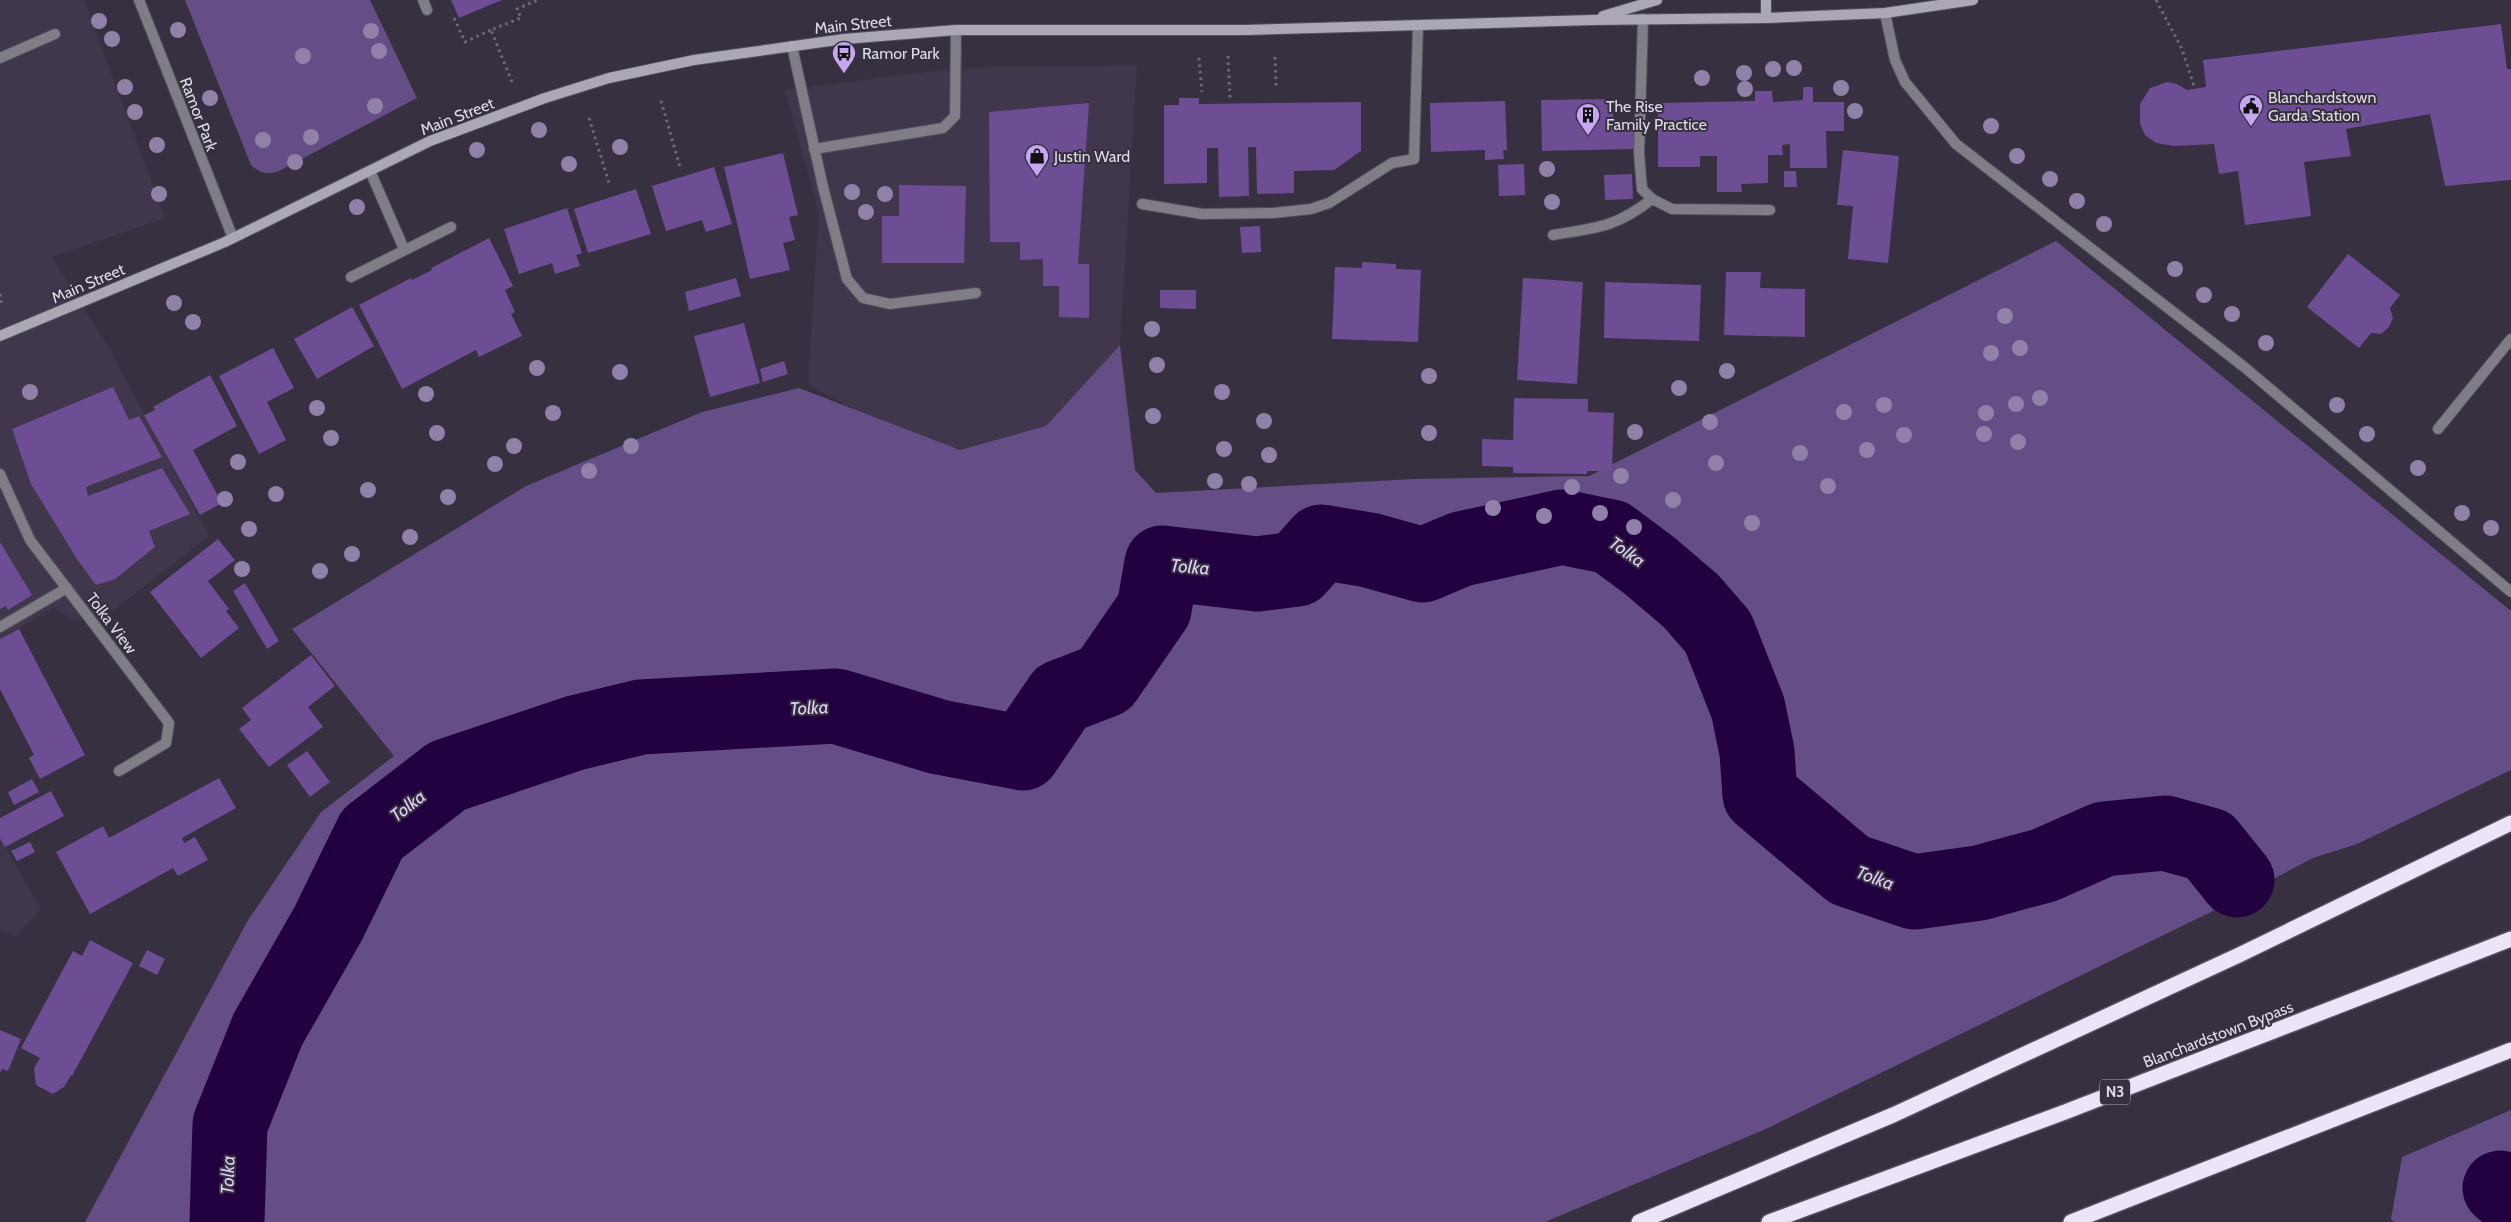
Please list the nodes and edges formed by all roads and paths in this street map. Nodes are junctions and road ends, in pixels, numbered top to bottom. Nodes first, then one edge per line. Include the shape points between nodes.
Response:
1 (139, 0) edge
2 (538, 0) edge
3 (1657, 0) edge
4 (1766, 0) edge
5 (1973, 0) edge
6 (2156, 0) edge
7 (1885, 13) junction
8 (1766, 18) junction
9 (1592, 20) junction
10 (1643, 20) junction
11 (1418, 26) junction
12 (491, 30) junction
13 (956, 30) junction
14 (55, 34) dead end
15 (472, 38) dead end
16 (792, 46) junction
17 (1199, 54) dead end
18 (1228, 54) dead end
19 (1275, 55) dead end
20 (501, 56) dead end
21 (0, 58) edge
22 (1276, 86) dead end
23 (2196, 89) dead end
24 (1202, 92) dead end
25 (1230, 98) dead end
26 (661, 101) dead end
27 (589, 118) dead end
28 (814, 149) junction
29 (680, 167) dead end
30 (370, 170) junction
31 (610, 186) dead end
32 (1652, 199) junction
33 (1142, 204) dead end
34 (1770, 210) dead end
35 (451, 227) dead end
36 (1553, 235) dead end
37 (233, 238) junction
38 (404, 249) junction
39 (351, 277) dead end
40 (976, 293) dead end
41 (0, 336) edge
42 (2511, 339) edge
43 (2438, 429) dead end
44 (0, 474) edge
45 (67, 588) junction
46 (2511, 592) edge
47 (0, 627) edge
48 (119, 771) dead end
49 (2511, 823) edge
50 (2511, 939) edge
51 (2511, 1050) edge
52 (1639, 1222) edge
53 (1769, 1222) edge
54 (2071, 1222) edge

1 - 37 street, Ramor Park
2 - 12 path via 517,9 521,18
3 - 9 street
4 - 8 street
5 - 7 street, Main Street
6 - 23 path via 2182,49
7 - 8 street, Main Street
7 - 46 street via 1895,60 1905,82 1956,144 2243,366
8 - 10 street, Main Street
9 - 10 street, Main Street
9 - 11 street, Main Street
10 - 32 street via 1639,153 1642,189
11 - 13 street, Main Street via 1245,30
11 - 33 street via 1414,159 1392,163 1329,203 1311,209 1202,214
12 - 15 path
12 - 20 path
13 - 16 street, Main Street
13 - 28 street via 956,116 944,128
14 - 21 street
16 - 28 street
16 - 30 street, Main Street via 694,60 609,78 430,141
17 - 24 path
18 - 25 path
19 - 22 path
26 - 29 path
27 - 31 path
28 - 40 street via 847,279 863,298 890,304
30 - 37 street, Main Street
30 - 38 street
32 - 34 street via 1672,209
32 - 36 street via 1632,216 1605,227
35 - 38 street
37 - 41 street, Main Street
38 - 39 street
42 - 43 street
44 - 45 street, Tolka View via 30,540
45 - 47 street
45 - 48 street, Tolka View via 169,723 166,743
49 - 52 highway via 2238,955 1893,1115
50 - 53 highway, Blanchardstown Bypass / N3
51 - 54 highway

